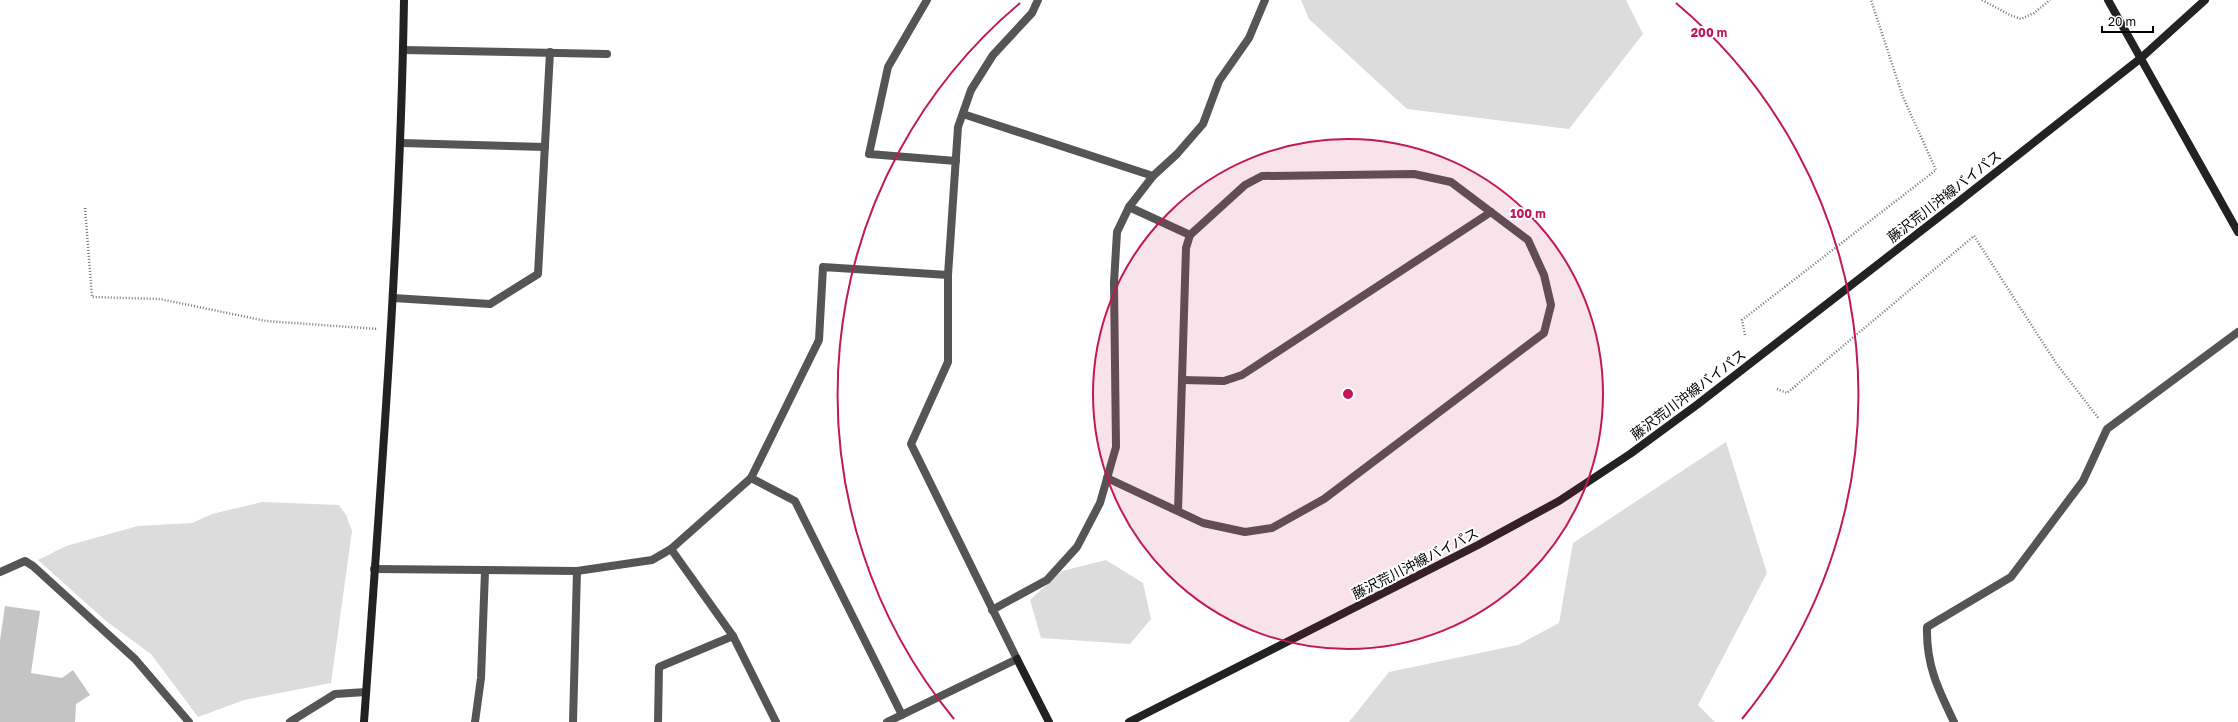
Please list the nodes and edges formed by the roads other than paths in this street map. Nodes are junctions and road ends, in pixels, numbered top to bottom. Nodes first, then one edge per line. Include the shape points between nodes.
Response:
1 (404, 0) edge
2 (927, 0) edge
3 (1038, 0) edge
4 (1265, 0) edge
5 (2108, 0) edge
6 (2205, 0) edge
7 (403, 50) junction
8 (550, 52) junction
9 (607, 54) dead end
10 (2140, 58) junction
11 (963, 114) junction
12 (401, 143) junction
13 (545, 147) junction
14 (956, 161) junction
15 (1153, 176) junction
16 (1129, 207) junction
17 (1491, 212) junction
18 (2238, 232) edge
19 (1190, 235) junction
20 (948, 275) junction
21 (393, 298) junction
22 (2238, 332) edge
23 (1182, 380) junction
24 (751, 478) junction
25 (1107, 478) junction
26 (1178, 511) junction
27 (671, 549) junction
28 (374, 569) junction
29 (485, 571) junction
30 (577, 571) junction
31 (0, 572) edge
32 (992, 610) junction
33 (733, 636) junction
34 (1017, 659) junction
35 (366, 692) junction
36 (902, 715) junction
37 (189, 722) edge
38 (290, 722) edge
39 (364, 722) edge
40 (475, 722) edge
41 (573, 722) edge
42 (658, 722) edge
43 (776, 722) edge
44 (887, 722) edge
45 (1049, 722) edge
46 (1129, 722) edge
47 (1954, 722) edge

1 - 7 main road
2 - 14 street via 888,67 869,154
3 - 11 street via 1032,13 993,55 971,90
4 - 15 street via 1249,38 1219,81 1203,124 1177,154
5 - 10 main road
6 - 10 main road, 藤沢荒川沖線バイパス
7 - 8 street
7 - 12 main road
8 - 9 street
8 - 13 street
10 - 18 main road
10 - 46 main road, 藤沢荒川沖線バイパス via 1705,399 1592,480 1478,545
11 - 14 street via 958,127
11 - 15 street
12 - 13 street
12 - 21 main road
13 - 21 street via 538,274 490,304
14 - 20 street
15 - 16 street
16 - 19 street
16 - 25 street via 1117,232 1114,283 1116,447
17 - 19 street via 1451,182 1414,174 1262,176 1246,185
17 - 23 street via 1242,375 1224,381
17 - 26 street via 1528,240 1544,275 1551,305 1544,333 1324,499 1272,528 1246,532 1203,523
19 - 23 street via 1186,248
20 - 24 street via 823,267 820,340
20 - 32 street via 948,362 911,444
21 - 28 main road
22 - 47 street via 2107,429 2083,481 2011,577 1927,627 1926,647 1934,682
23 - 26 street
24 - 27 street
24 - 36 street via 795,501
25 - 26 street
25 - 32 street via 1100,503 1077,547 1046,580
27 - 30 street via 652,560
27 - 33 street
28 - 29 street
28 - 35 main road
29 - 30 street
29 - 40 street via 481,678
30 - 41 street
31 - 37 street via 25,561 33,566 135,658
32 - 34 street
33 - 42 street via 659,667
33 - 43 street
34 - 36 street
34 - 45 main road
35 - 38 street via 335,694
35 - 39 main road
36 - 44 street

